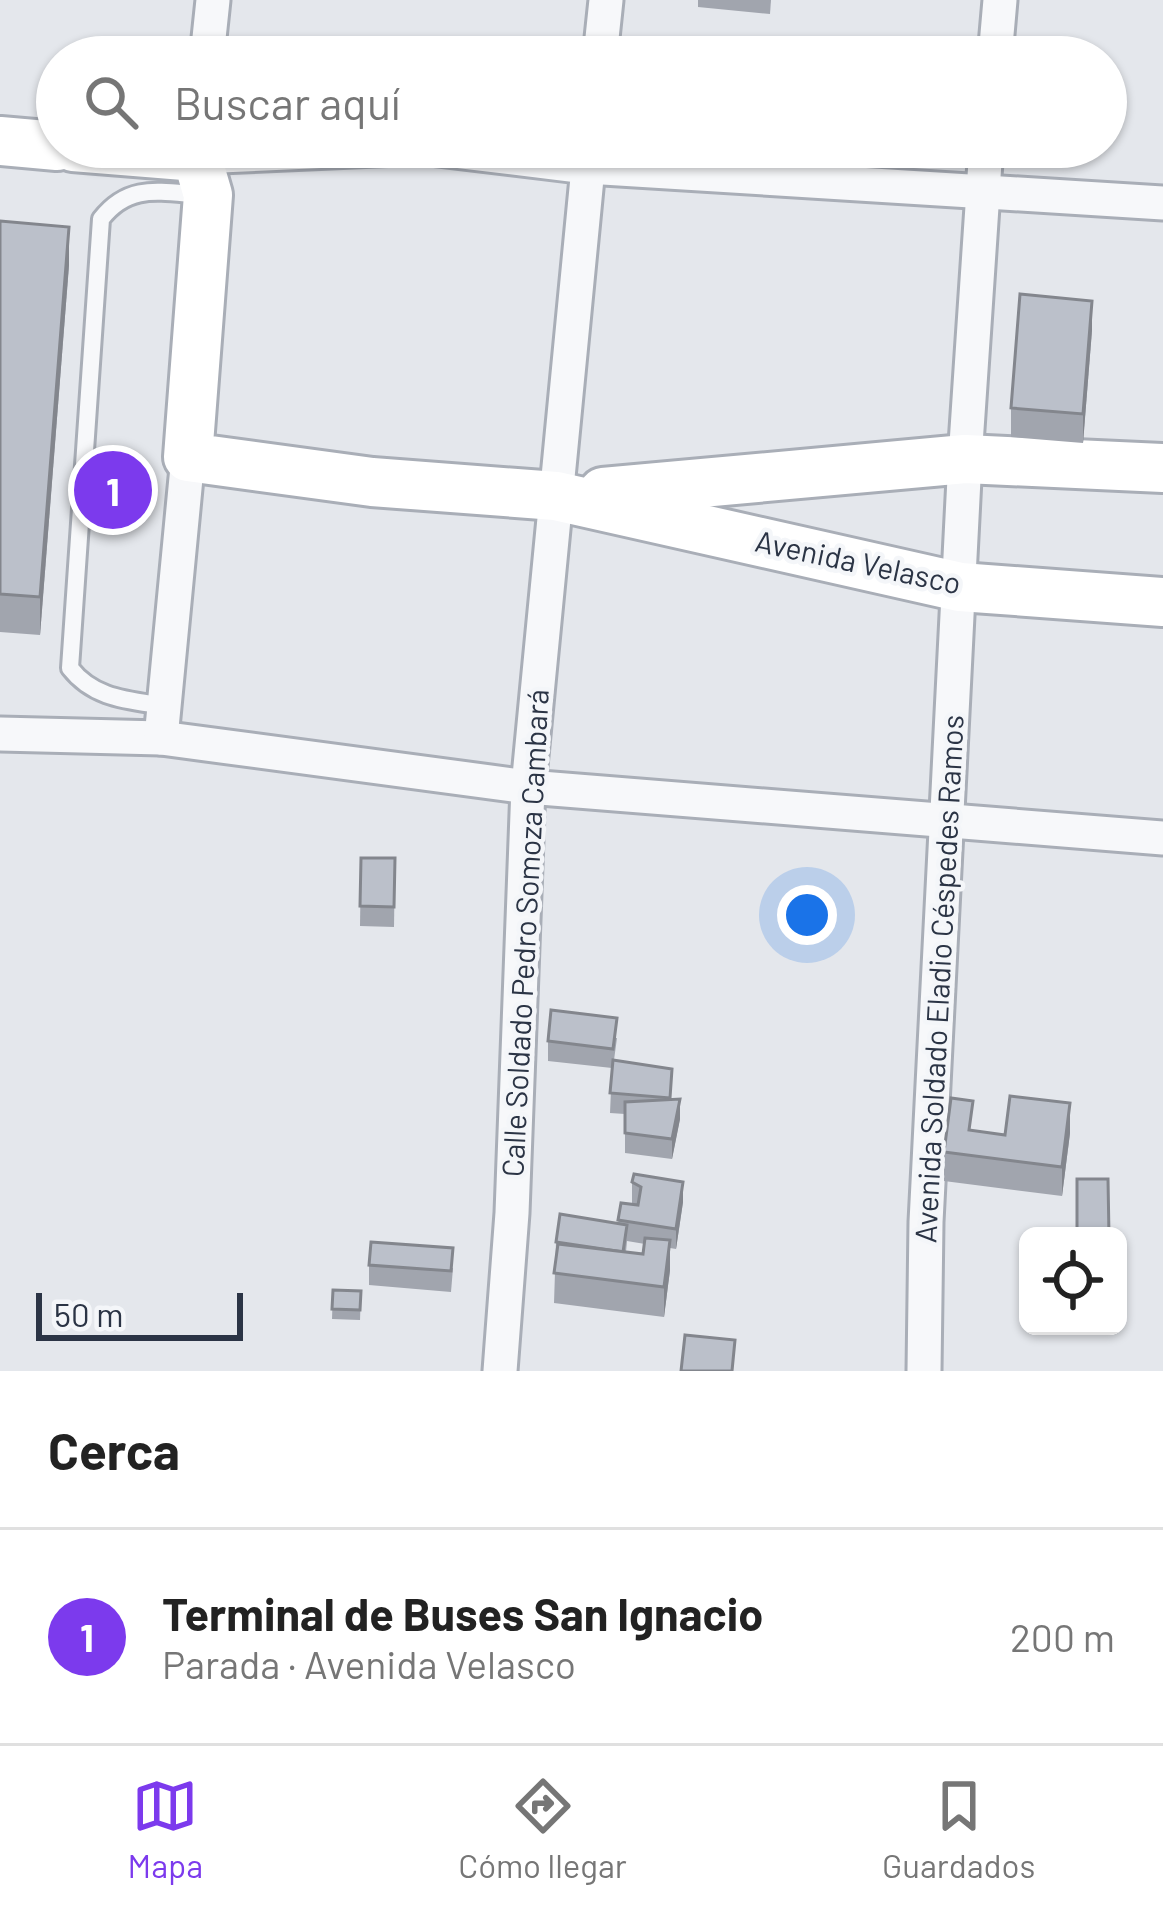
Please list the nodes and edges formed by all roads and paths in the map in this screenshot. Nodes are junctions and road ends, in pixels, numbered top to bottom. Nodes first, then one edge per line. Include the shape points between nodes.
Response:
1 (213, 0) edge
2 (606, 0) edge
3 (1000, 0) edge
4 (209, 36) edge
5 (602, 36) edge
6 (997, 36) edge
7 (0, 141) edge
8 (36, 144) edge
9 (196, 168) edge
10 (201, 168) edge
11 (587, 168) edge
12 (712, 168) edge
13 (984, 168) edge
14 (982, 192) junction
15 (1163, 203) edge
16 (188, 457) junction
17 (965, 460) junction
18 (1163, 468) edge
19 (556, 496) junction
20 (960, 587) junction
21 (1163, 602) edge
22 (163, 722) junction
23 (0, 734) edge
24 (528, 787) junction
25 (950, 817) junction
26 (1163, 838) edge
27 (500, 1371) edge
28 (924, 1371) edge

1 - 4 street
2 - 5 street
3 - 6 street
7 - 8 street
9 - 22 lane via 117,200 101,219 70,668 81,683
10 - 16 street
11 - 19 street, Calle Soldado Pedro Somoza Cambará
12 - 14 street
13 - 14 street, Avenida Soldado Eladio Céspedes Ramos
14 - 15 street
14 - 17 street, Avenida Soldado Eladio Céspedes Ramos
16 - 19 street, Avenida Velasco
16 - 22 street
17 - 18 street, Avenida Velasco
17 - 19 street, Avenida Velasco
17 - 20 street, Avenida Soldado Eladio Céspedes Ramos
19 - 20 street, Avenida Velasco
19 - 24 street, Calle Soldado Pedro Somoza Cambará
20 - 21 street, Avenida Velasco
20 - 25 street, Avenida Soldado Eladio Céspedes Ramos
22 - 23 street
22 - 24 street
24 - 25 street
24 - 27 street, Calle Soldado Pedro Somoza Cambará
25 - 26 street
25 - 28 street, Avenida Soldado Eladio Céspedes Ramos

